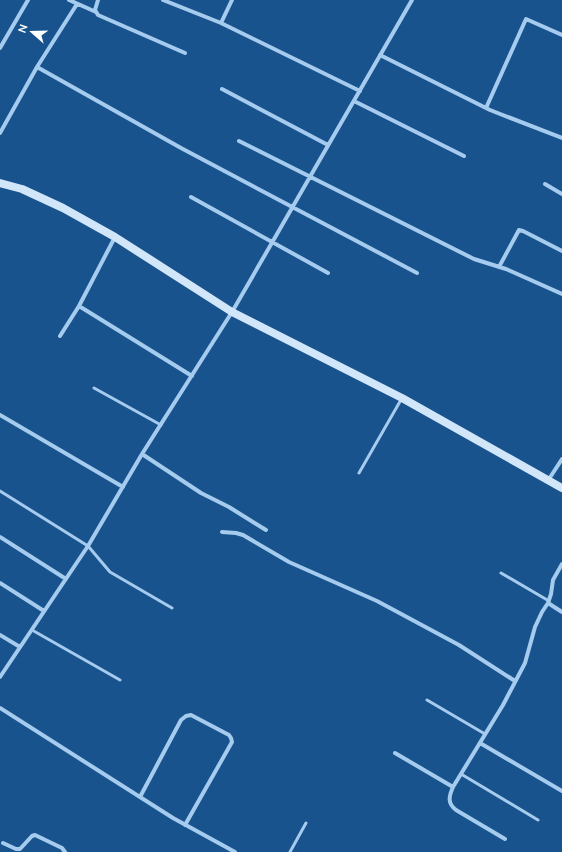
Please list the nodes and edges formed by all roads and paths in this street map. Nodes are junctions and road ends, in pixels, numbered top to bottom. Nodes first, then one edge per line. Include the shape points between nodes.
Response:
1 (28, 0) edge
2 (69, 0) edge
3 (98, 0) edge
4 (164, 0) edge
5 (232, 0) edge
6 (412, 0) edge
7 (77, 4) junction
8 (96, 12) junction
9 (221, 23) junction
10 (562, 35) edge
11 (0, 48) edge
12 (185, 53) dead end
13 (380, 55) junction
14 (37, 67) junction
15 (222, 89) dead end
16 (360, 91) junction
17 (354, 101) junction
18 (486, 108) junction
19 (0, 133) edge
20 (562, 138) edge
21 (239, 141) dead end
22 (328, 145) junction
23 (464, 156) dead end
24 (310, 177) junction
25 (0, 183) edge
26 (544, 184) dead end
27 (562, 194) edge
28 (191, 197) dead end
29 (292, 208) junction
30 (115, 237) junction
31 (273, 242) junction
32 (562, 251) edge
33 (499, 268) junction
34 (328, 272) dead end
35 (417, 273) dead end
36 (562, 294) edge
37 (79, 306) junction
38 (232, 312) junction
39 (60, 336) dead end
40 (192, 376) junction
41 (94, 388) dead end
42 (402, 398) junction
43 (0, 415) edge
44 (161, 425) junction
45 (142, 454) junction
46 (562, 459) edge
47 (359, 473) dead end
48 (549, 479) junction
49 (122, 487) junction
50 (562, 488) edge
51 (0, 491) edge
52 (266, 530) dead end
53 (222, 532) dead end
54 (0, 537) edge
55 (88, 546) junction
56 (562, 564) edge
57 (502, 573) dead end
58 (66, 578) junction
59 (0, 583) edge
60 (548, 602) junction
61 (172, 608) dead end
62 (44, 611) junction
63 (562, 612) edge
64 (32, 630) junction
65 (0, 635) edge
66 (20, 647) junction
67 (0, 677) edge
68 (120, 680) dead end
69 (516, 681) junction
70 (427, 700) dead end
71 (0, 708) edge
72 (485, 734) junction
73 (480, 743) junction
74 (395, 753) dead end
75 (461, 774) junction
76 (453, 787) junction
77 (562, 791) edge
78 (140, 797) junction
79 (538, 820) dead end
80 (306, 823) dead end
81 (185, 825) junction
82 (505, 839) dead end
83 (3, 842) dead end
84 (65, 852) edge
85 (235, 852) edge
86 (290, 852) edge

1 - 11 street
2 - 7 street
3 - 8 street
4 - 9 street
5 - 9 street
6 - 13 street
7 - 8 street
7 - 14 street
8 - 12 street
9 - 16 street
10 - 18 street via 526,19
13 - 16 street
13 - 18 street
14 - 19 street
14 - 29 street
15 - 22 street
16 - 17 street
17 - 22 street
17 - 23 street
18 - 20 street
21 - 24 street
22 - 24 street
24 - 29 street
24 - 33 street via 474,259
25 - 30 main road via 22,189 63,208
26 - 27 street
28 - 31 street
29 - 31 street
29 - 35 street
30 - 37 street
30 - 38 main road
31 - 34 street
31 - 38 street
32 - 33 street via 519,230
33 - 36 street
37 - 39 street
37 - 40 street
38 - 40 street
38 - 42 main road
40 - 44 street
41 - 44 lane
42 - 47 lane
42 - 48 main road
43 - 49 street
44 - 45 street
45 - 49 street
45 - 52 street via 201,493
46 - 48 street
48 - 50 main road
49 - 55 street
51 - 55 lane
53 - 69 street via 243,535 289,562 376,600 459,645
54 - 58 street
55 - 58 street
55 - 61 lane via 110,572
56 - 60 street via 553,580
57 - 60 lane
58 - 62 street
59 - 62 street
60 - 63 street
60 - 69 street via 536,623 527,657
62 - 64 street
64 - 66 street
64 - 68 lane
65 - 66 street
66 - 67 street
69 - 72 street
70 - 72 lane
71 - 78 street
72 - 73 street
73 - 75 street
73 - 77 street
74 - 76 street
75 - 76 street
75 - 79 lane
76 - 82 street via 449,796 452,807
78 - 81 street
78 - 81 street via 180,720 191,715 229,735 232,742
80 - 86 lane
81 - 85 street
83 - 84 street via 20,849 35,835 62,848

